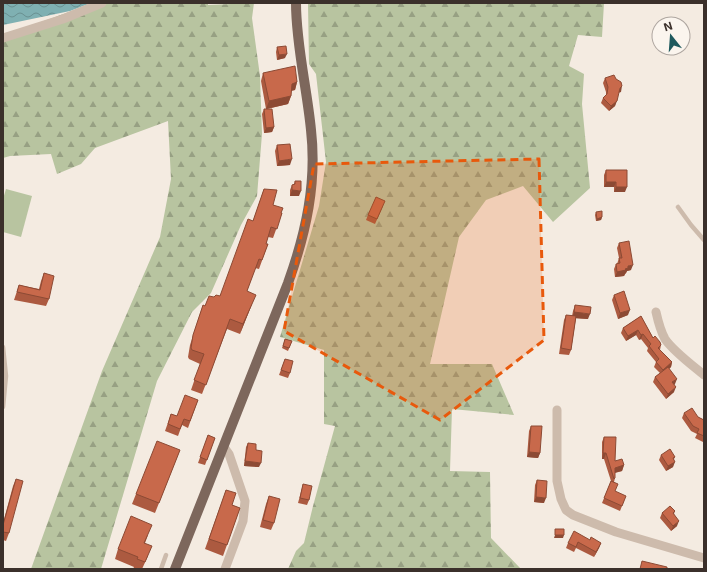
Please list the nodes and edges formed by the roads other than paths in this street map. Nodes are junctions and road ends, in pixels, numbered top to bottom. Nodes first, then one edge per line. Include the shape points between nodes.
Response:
1 (102, 3) edge
2 (296, 3) edge
3 (3, 38) edge
4 (678, 207) dead end
5 (704, 240) edge
6 (656, 312) dead end
7 (3, 347) edge
8 (704, 375) edge
9 (3, 407) edge
10 (557, 410) dead end
11 (224, 447) junction
12 (166, 555) dead end
13 (704, 558) edge
14 (161, 569) edge
15 (175, 569) edge
16 (225, 569) edge

1 - 3 street
2 - 11 main road via 311,132 312,190 299,253
4 - 5 lane
6 - 8 street via 665,339
7 - 9 lane via 6,376
10 - 13 street via 557,481 560,499 566,510 616,532
11 - 15 main road
11 - 16 street via 229,454 245,501 243,521
12 - 14 lane

